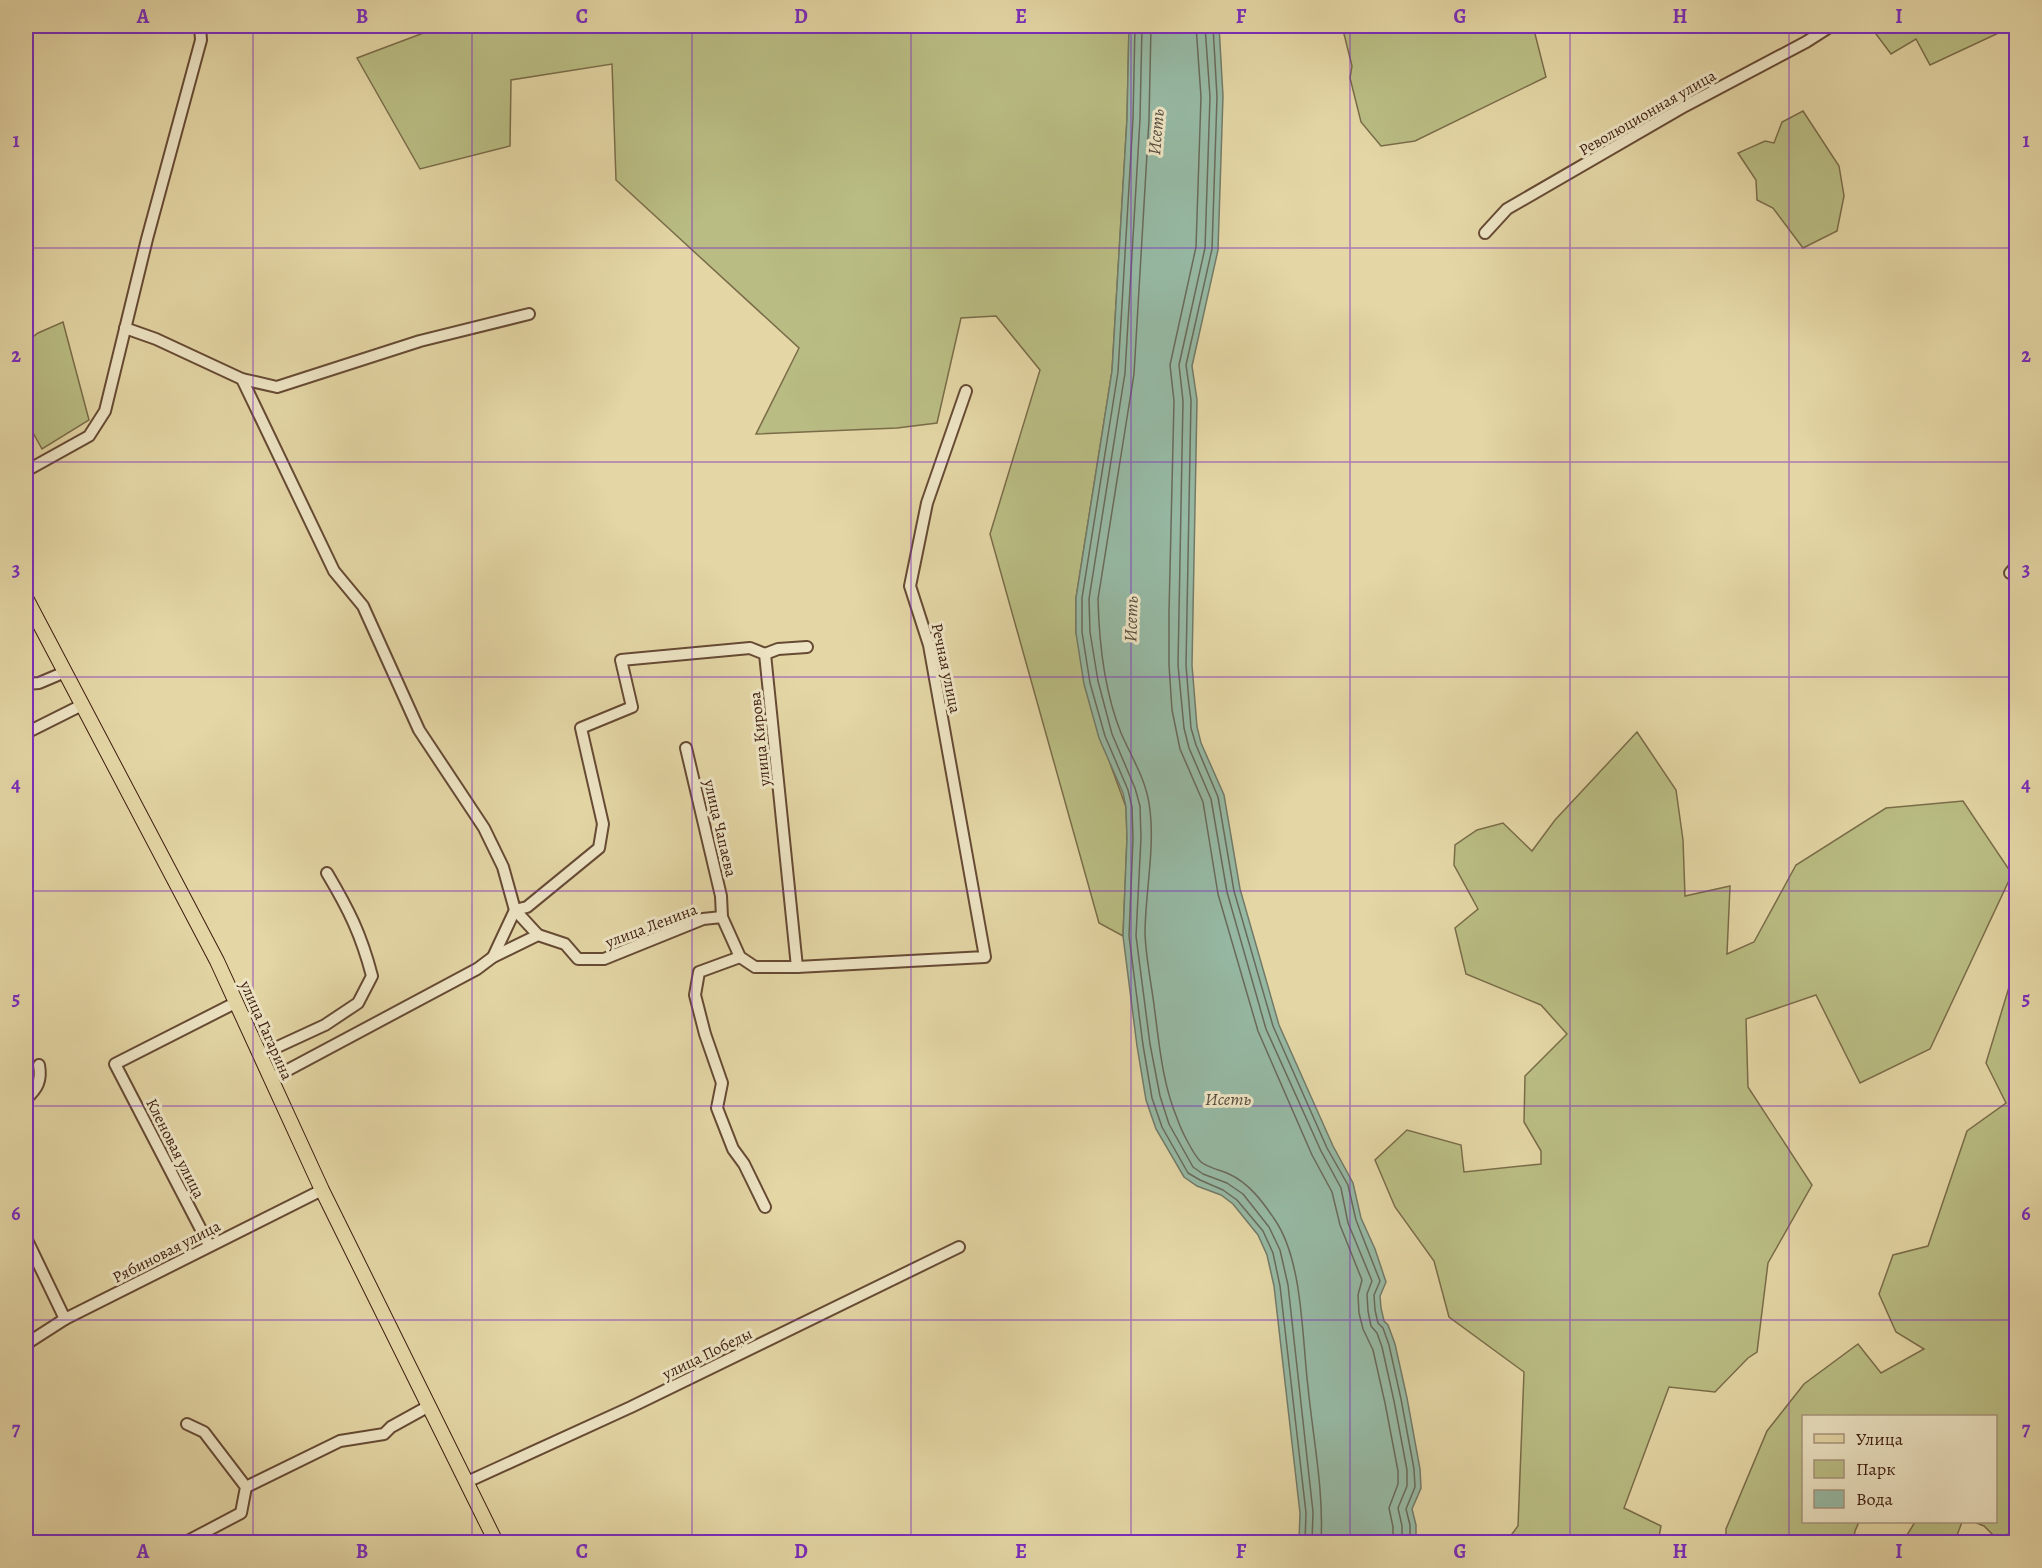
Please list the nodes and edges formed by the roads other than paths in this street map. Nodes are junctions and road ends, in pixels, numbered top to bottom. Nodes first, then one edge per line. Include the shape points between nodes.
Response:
1 (200, 26) edge
2 (1831, 26) edge
3 (1485, 233) dead end
4 (529, 314) dead end
5 (125, 328) junction
6 (242, 380) junction
7 (966, 391) dead end
8 (26, 471) edge
9 (26, 597) edge
10 (807, 647) dead end
11 (765, 654) junction
12 (65, 672) junction
13 (26, 684) edge
14 (82, 705) junction
15 (26, 733) edge
16 (686, 748) dead end
17 (327, 873) dead end
18 (515, 910) junction
19 (722, 916) junction
20 (538, 935) junction
21 (493, 957) junction
22 (740, 957) junction
23 (797, 967) junction
24 (237, 1002) junction
25 (260, 1055) junction
26 (39, 1065) dead end
27 (271, 1079) junction
28 (26, 1100) edge
29 (322, 1190) junction
30 (765, 1207) dead end
31 (26, 1239) edge
32 (209, 1245) junction
33 (959, 1247) dead end
34 (65, 1319) junction
35 (26, 1344) edge
36 (429, 1406) junction
37 (187, 1424) dead end
38 (467, 1482) junction
39 (246, 1487) junction
40 (186, 1542) edge
41 (496, 1542) edge

1 - 5 street via 201,40
2 - 3 street, Революционная улица via 1507,209
4 - 6 street via 420,341 277,387
5 - 6 street
5 - 8 street via 105,411 89,436
6 - 18 street via 334,571 363,606 419,730 484,828 503,867
7 - 23 street, Речная улица via 927,503 910,585 929,645 985,957
9 - 12 main road, улица Гагарина
10 - 11 street
11 - 18 street via 750,648 621,660 632,707 581,728 603,824 599,848 527,907
11 - 23 street, улица Кирова
12 - 13 street
12 - 14 main road, улица Гагарина
14 - 15 street
14 - 24 main road, улица Гагарина
16 - 19 street, улица Чапаева via 721,896
17 - 25 street via 351,912 372,976 357,1003 325,1025
18 - 20 street
18 - 21 street
19 - 20 street, улица Ленина via 604,959 578,959 565,944
19 - 22 street, улица Ленина
20 - 21 street
21 - 27 street
22 - 23 street via 755,967
22 - 30 street via 699,972 695,995 722,1083 717,1108 733,1149
24 - 25 main road, улица Гагарина
24 - 32 street, Кленовая улица via 116,1064
25 - 27 main road, улица Гагарина
26 - 28 street via 37,1089
27 - 29 main road, улица Гагарина
29 - 32 street, Рябиновая улица
29 - 36 main road, улица Гагарина
31 - 34 street
32 - 34 street, Рябиновая улица
33 - 38 street, улица Победы via 631,1407
34 - 35 street, Рябиновая улица
36 - 38 main road, улица Гагарина
36 - 39 street via 384,1434 340,1442
37 - 39 street via 204,1432
38 - 41 main road, улица Гагарина
39 - 40 street via 241,1513

